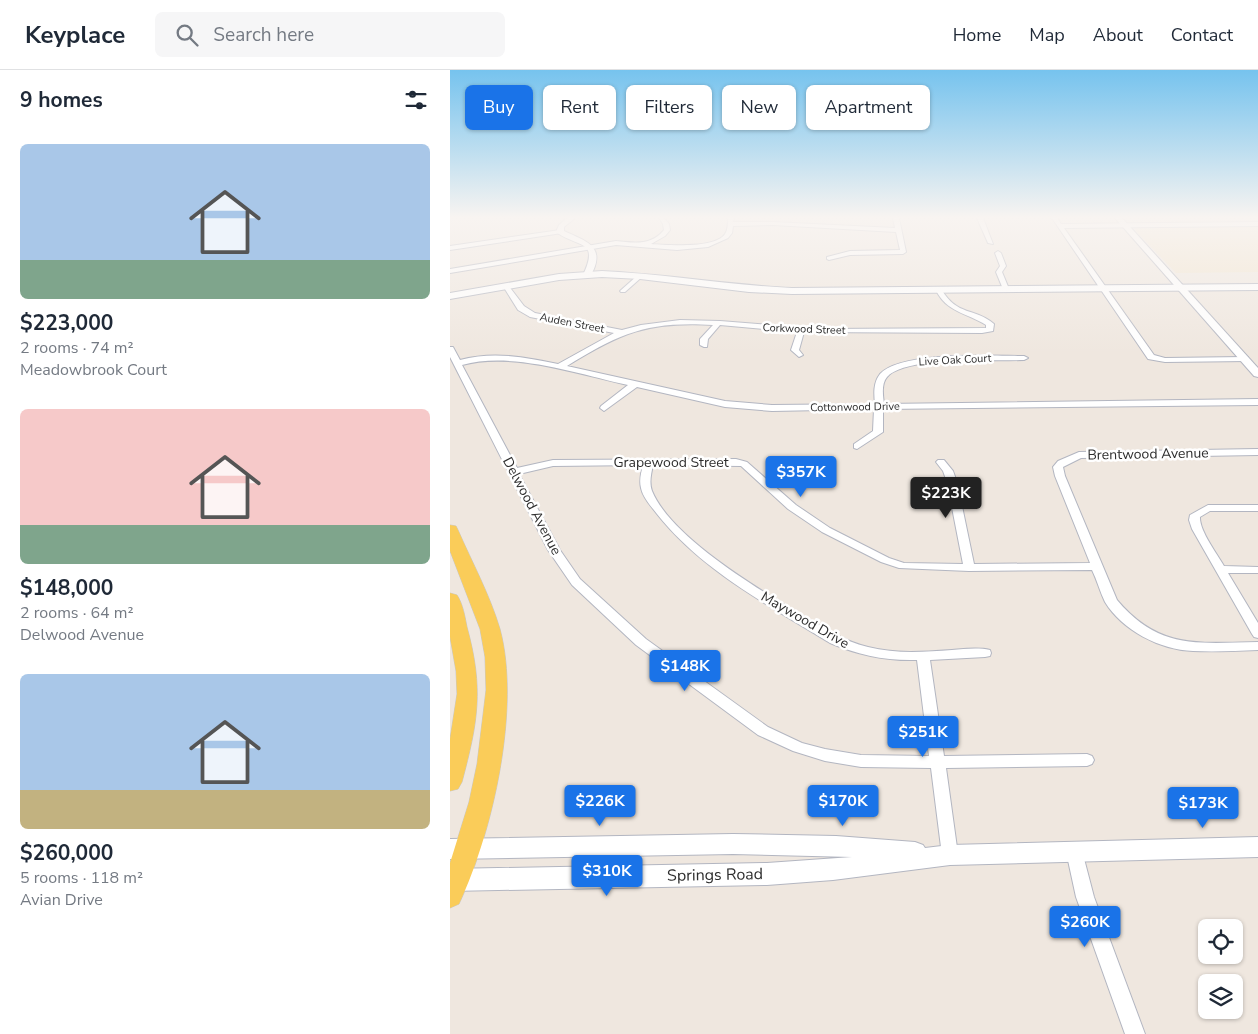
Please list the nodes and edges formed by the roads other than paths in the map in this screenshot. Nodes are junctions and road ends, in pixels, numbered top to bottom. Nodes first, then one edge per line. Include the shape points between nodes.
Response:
1 (499, 263) edge
2 (593, 263) edge
3 (1003, 263) edge
4 (1084, 263) edge
5 (1158, 263) edge
6 (450, 271) edge
7 (587, 275) junction
8 (640, 276) junction
9 (506, 286) junction
10 (1258, 287) edge
11 (1181, 288) junction
12 (1006, 289) junction
13 (1102, 289) junction
14 (939, 290) junction
15 (624, 291) dead end
16 (450, 296) edge
17 (718, 323) junction
18 (801, 330) junction
19 (622, 332) junction
20 (704, 345) dead end
21 (450, 349) edge
22 (799, 355) dead end
23 (1024, 358) dead end
24 (1245, 359) junction
25 (459, 363) junction
26 (560, 368) junction
27 (1258, 374) edge
28 (635, 384) junction
29 (1258, 402) edge
30 (880, 407) junction
31 (604, 408) dead end
32 (857, 446) dead end
33 (1258, 452) edge
34 (649, 462) junction
35 (941, 462) dead end
36 (514, 472) junction
37 (1258, 508) edge
38 (450, 530) edge
39 (1097, 566) junction
40 (969, 568) junction
41 (1220, 569) junction
42 (1258, 570) edge
43 (450, 599) edge
44 (1258, 634) edge
45 (1258, 646) edge
46 (985, 654) dead end
47 (922, 656) junction
48 (1087, 760) dead end
49 (938, 762) junction
50 (450, 782) edge
51 (1258, 846) edge
52 (459, 849) edge
53 (1074, 851) junction
54 (950, 855) junction
55 (452, 886) edge
56 (1135, 1034) edge

1 - 6 street
2 - 7 street
3 - 12 street via 1004,266 998,270
4 - 13 street
5 - 11 street
7 - 8 main road
7 - 9 main road
8 - 14 main road via 770,290
8 - 15 street
9 - 16 main road
9 - 19 street, Auden Street via 521,308 533,316
10 - 11 main road
11 - 13 main road
11 - 24 street
12 - 13 main road
12 - 14 main road
13 - 24 street via 1151,357 1165,360
14 - 18 street, Corkwood Street via 948,305 982,318 990,324 990,329
17 - 18 street, Corkwood Street
17 - 19 street, Corkwood Street via 670,323
17 - 20 street via 704,339
18 - 22 street via 796,350
19 - 26 street, Corkwood Street
21 - 25 street, Delwood Avenue
23 - 30 street, Live Oak Court via 924,360 901,366 884,374 879,387
24 - 27 street
25 - 26 street, Cottonwood Drive via 501,356
25 - 36 street, Delwood Avenue
26 - 28 street, Cottonwood Drive
28 - 30 street, Cottonwood Drive via 725,404 772,408
28 - 31 street
29 - 30 street, Cottonwood Drive
30 - 32 street, Live Oak Court via 877,411 878,432
33 - 39 street, Brentwood Avenue via 1079,455 1061,462 1058,467 1060,476
34 - 36 street, Grapewood Street via 553,463
34 - 40 street, Grapewood Street via 724,461 744,464 804,516 885,560 914,568
34 - 47 street, Maywood Drive via 645,478 647,490 659,510 689,543 723,570 850,647 890,656
35 - 40 street via 952,482
36 - 49 street, Delwood Avenue via 554,550 576,582 641,642 763,731 825,755 861,761
37 - 41 street via 1208,508 1195,515 1197,529
38 - 52 main road via 490,630 498,681 490,760
39 - 40 street, Grapewood Street
39 - 45 street via 1111,601 1126,619 1146,633 1191,647
41 - 42 street
41 - 44 street
43 - 50 main road via 461,639 468,694 458,757
46 - 47 street, Maywood Drive
47 - 49 street
48 - 49 street, Delwood Avenue
49 - 54 street
51 - 53 main road, Springs Road
52 - 54 main road, Springs Road via 733,844 836,846
52 - 55 main road
53 - 54 main road, Springs Road
53 - 56 street via 1085,897
54 - 55 main road, Springs Road via 833,870

